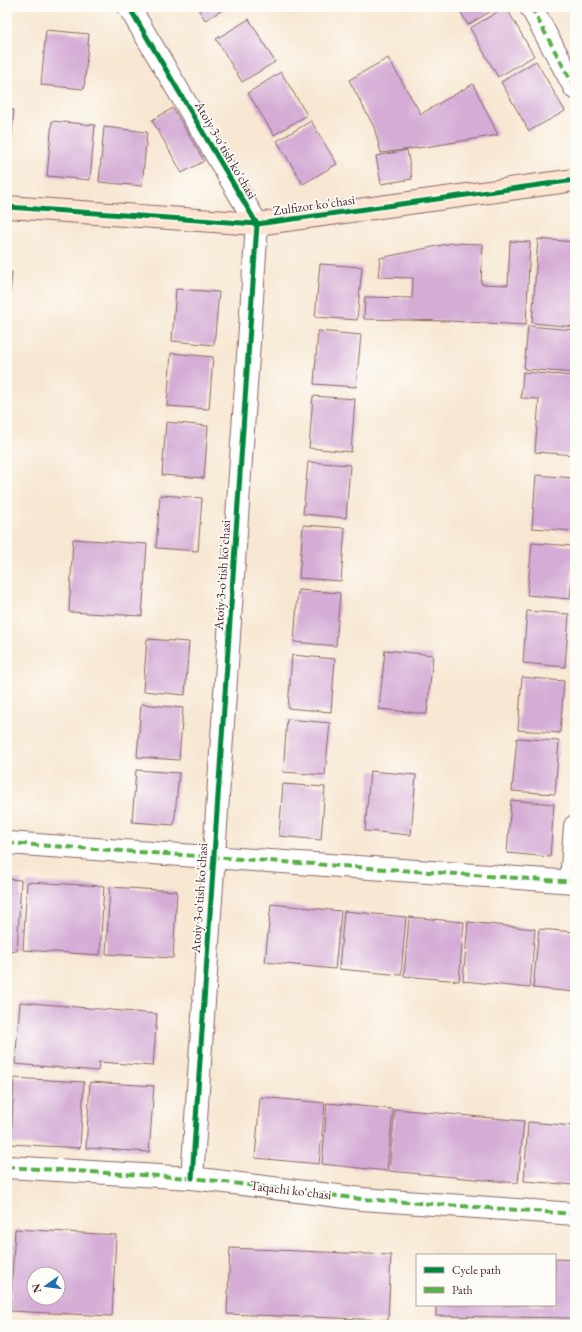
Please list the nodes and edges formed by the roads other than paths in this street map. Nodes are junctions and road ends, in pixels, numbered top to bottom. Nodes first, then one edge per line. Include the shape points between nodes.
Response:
1 (129, 7) edge
2 (531, 7) edge
3 (575, 88) edge
4 (575, 180) edge
5 (7, 207) edge
6 (257, 224) junction
7 (575, 826) edge
8 (7, 843) edge
9 (213, 857) junction
10 (573, 882) edge
11 (7, 1167) edge
12 (192, 1178) junction
13 (575, 1214) edge

1 - 6 street, Atoiy 3-o'tish ko'chasi
2 - 3 street
4 - 6 street, Zulfizor ko'chasi
5 - 6 street, Zulfizor ko'chasi
6 - 9 street, Atoiy 3-o'tish ko'chasi
7 - 10 street
8 - 9 street
9 - 10 street
9 - 12 street, Atoiy 3-o'tish ko'chasi
11 - 12 street, Taqachi koʻchasi
12 - 13 street, Taqachi koʻchasi via 362,1199

